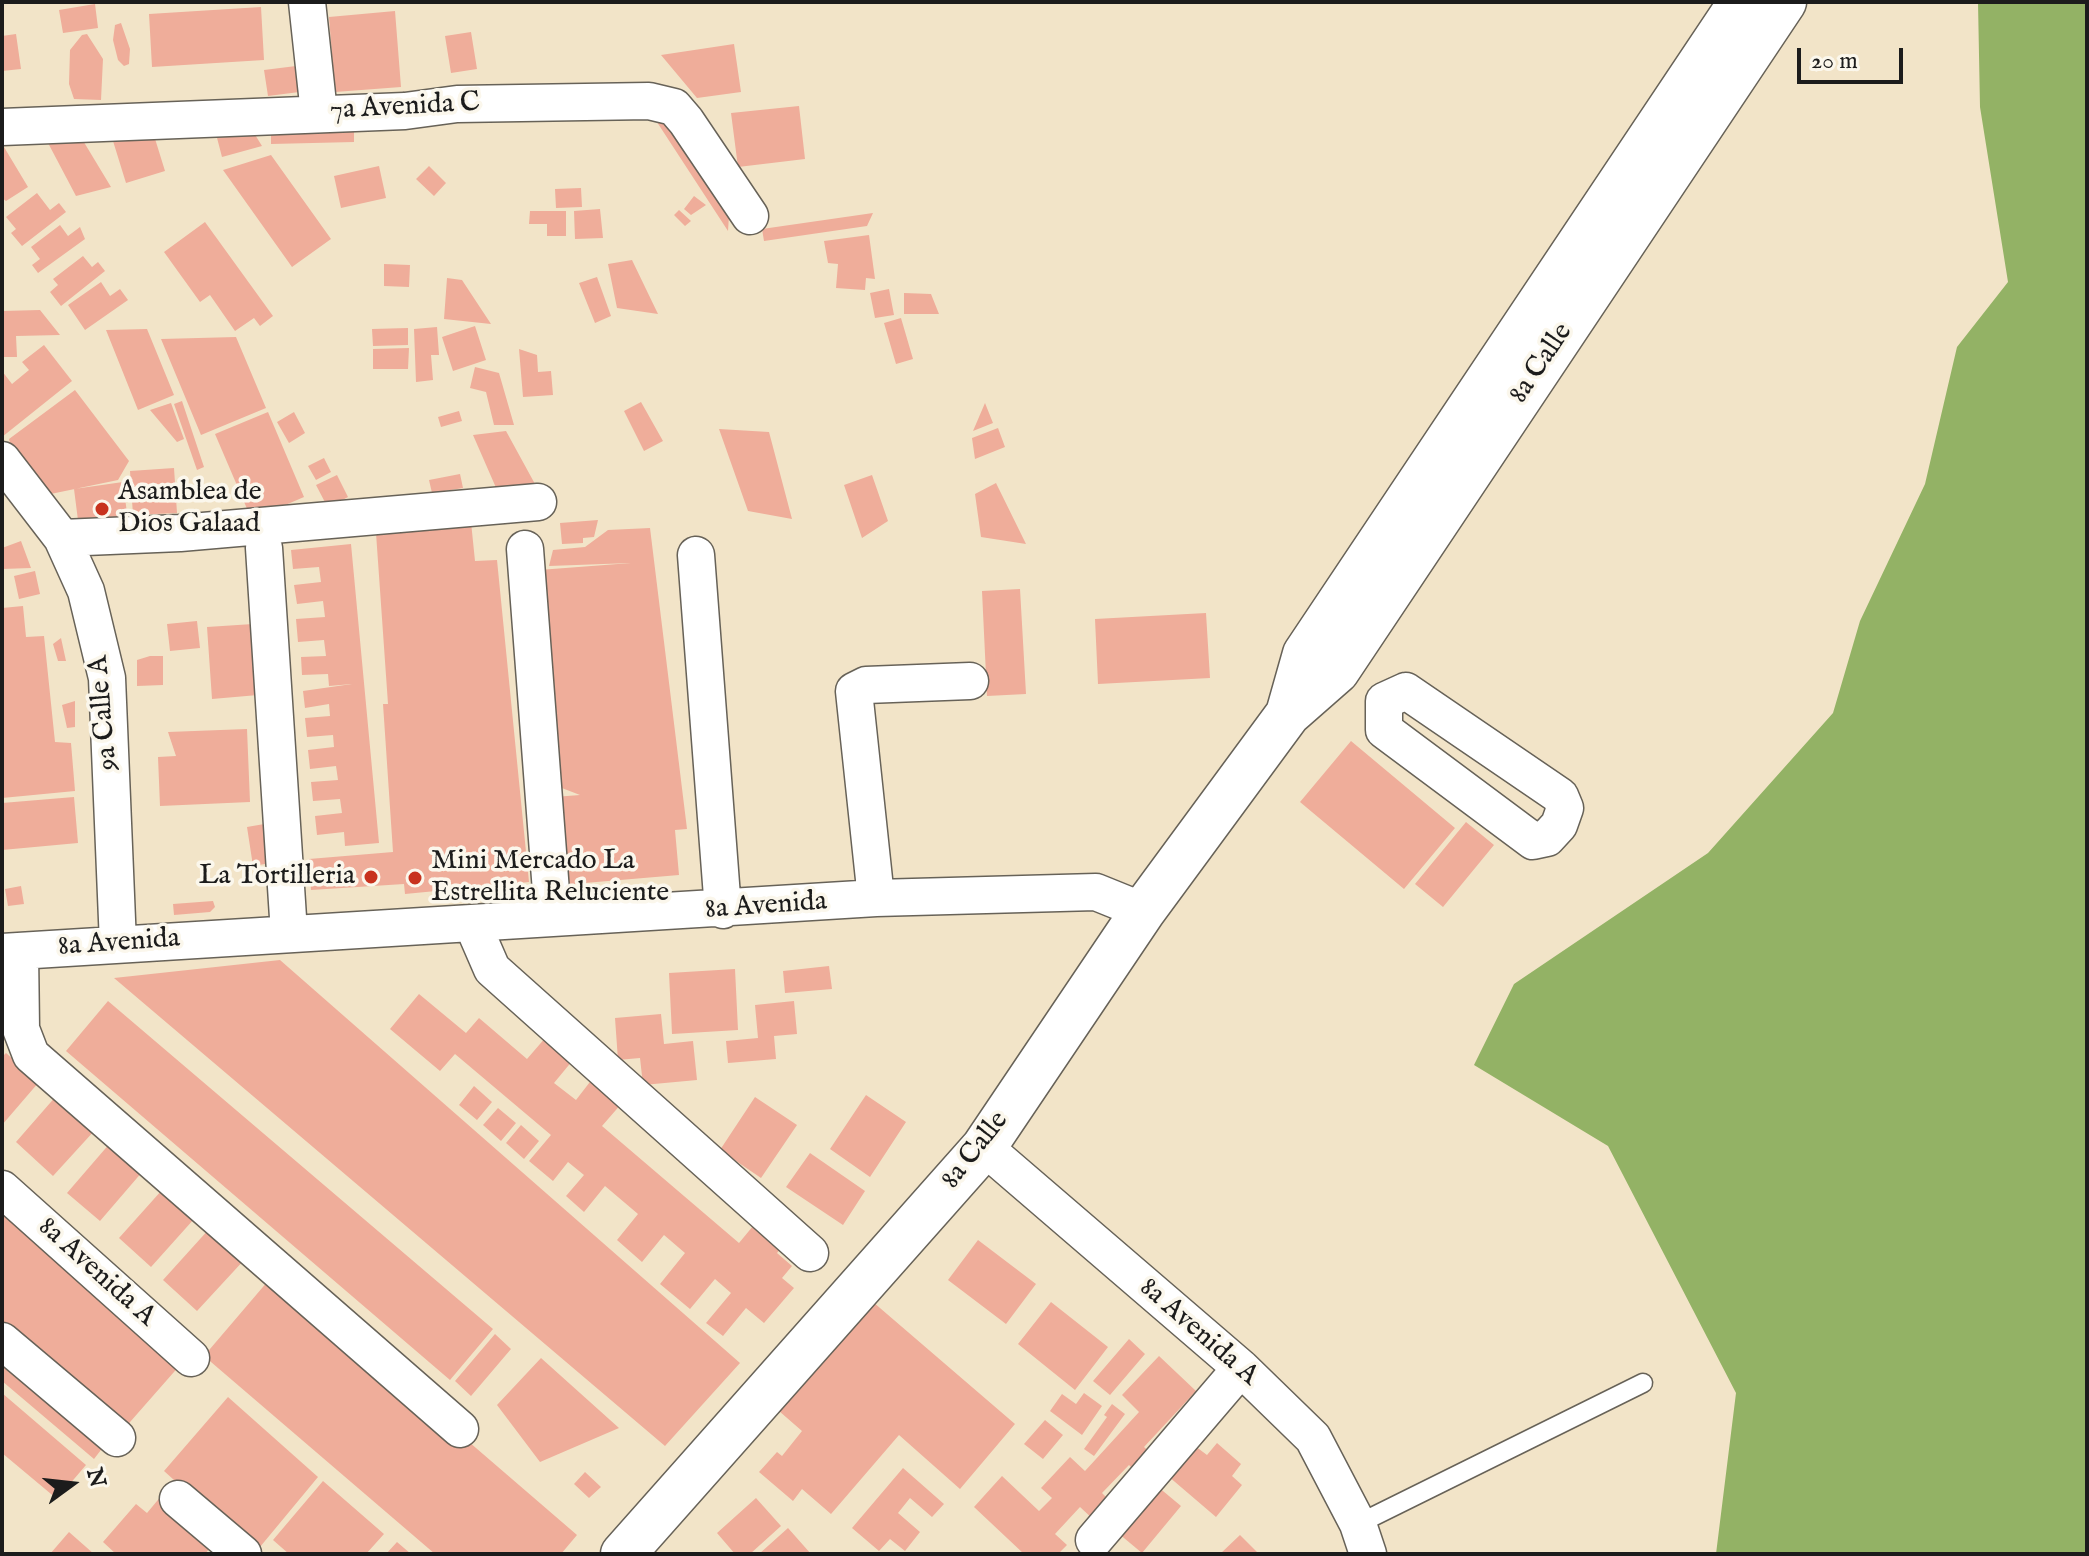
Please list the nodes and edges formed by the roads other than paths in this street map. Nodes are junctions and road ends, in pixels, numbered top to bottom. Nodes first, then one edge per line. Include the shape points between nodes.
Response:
1 (307, 2) edge
2 (1741, 2) edge
3 (1784, 2) edge
4 (319, 113) junction
5 (2, 127) edge
6 (750, 216) dead end
7 (2, 460) edge
8 (538, 502) dead end
9 (62, 538) junction
10 (264, 548) dead end
11 (525, 549) dead end
12 (696, 555) dead end
13 (1337, 671) junction
14 (970, 681) dead end
15 (1384, 701) junction
16 (1288, 714) junction
17 (876, 898) junction
18 (723, 910) junction
19 (1143, 911) junction
20 (553, 918) junction
21 (472, 923) junction
22 (289, 933) junction
23 (118, 944) junction
24 (11, 951) edge
25 (984, 1147) junction
26 (2, 1189) edge
27 (810, 1253) dead end
28 (2, 1341) edge
29 (191, 1358) dead end
30 (1241, 1368) junction
31 (1643, 1383) dead end
32 (460, 1429) dead end
33 (117, 1438) dead end
34 (178, 1499) dead end
35 (1363, 1539) edge
36 (1094, 1540) dead end
37 (632, 1551) edge
38 (243, 1554) edge

1 - 4 street
2 - 16 street, 8a Calle via 1305,654
3 - 13 street, 8a Calle
4 - 5 street, 7a Avenida C
4 - 6 street, 7a Avenida C via 649,101 674,107
7 - 9 street, 9a Calle A
8 - 9 street
9 - 23 street, 9a Calle A via 86,591 107,678
10 - 22 street
11 - 20 street
12 - 18 street
13 - 15 street
13 - 16 street, 8a Calle
14 - 17 street via 866,685 854,691
15 - 15 street via 1384,730 1533,841 1547,838 1559,825 1565,808 1560,796 1406,691
16 - 19 street, 8a Calle
17 - 18 street, 8a Avenida
17 - 19 street, 8a Avenida via 1096,892
18 - 20 street, 8a Avenida
19 - 25 street, 8a Calle
20 - 21 street, 8a Avenida
21 - 22 street, 8a Avenida
21 - 27 street via 492,969
22 - 23 street, 8a Avenida
23 - 24 street, 8a Avenida
24 - 32 street via 21,1029 31,1055
25 - 30 street, 8a Avenida A
25 - 37 street, 8a Calle
26 - 29 street, 8a Avenida A
28 - 33 street
30 - 35 street, 8a Avenida A via 1313,1438
30 - 36 street
31 - 35 lane
34 - 38 street

